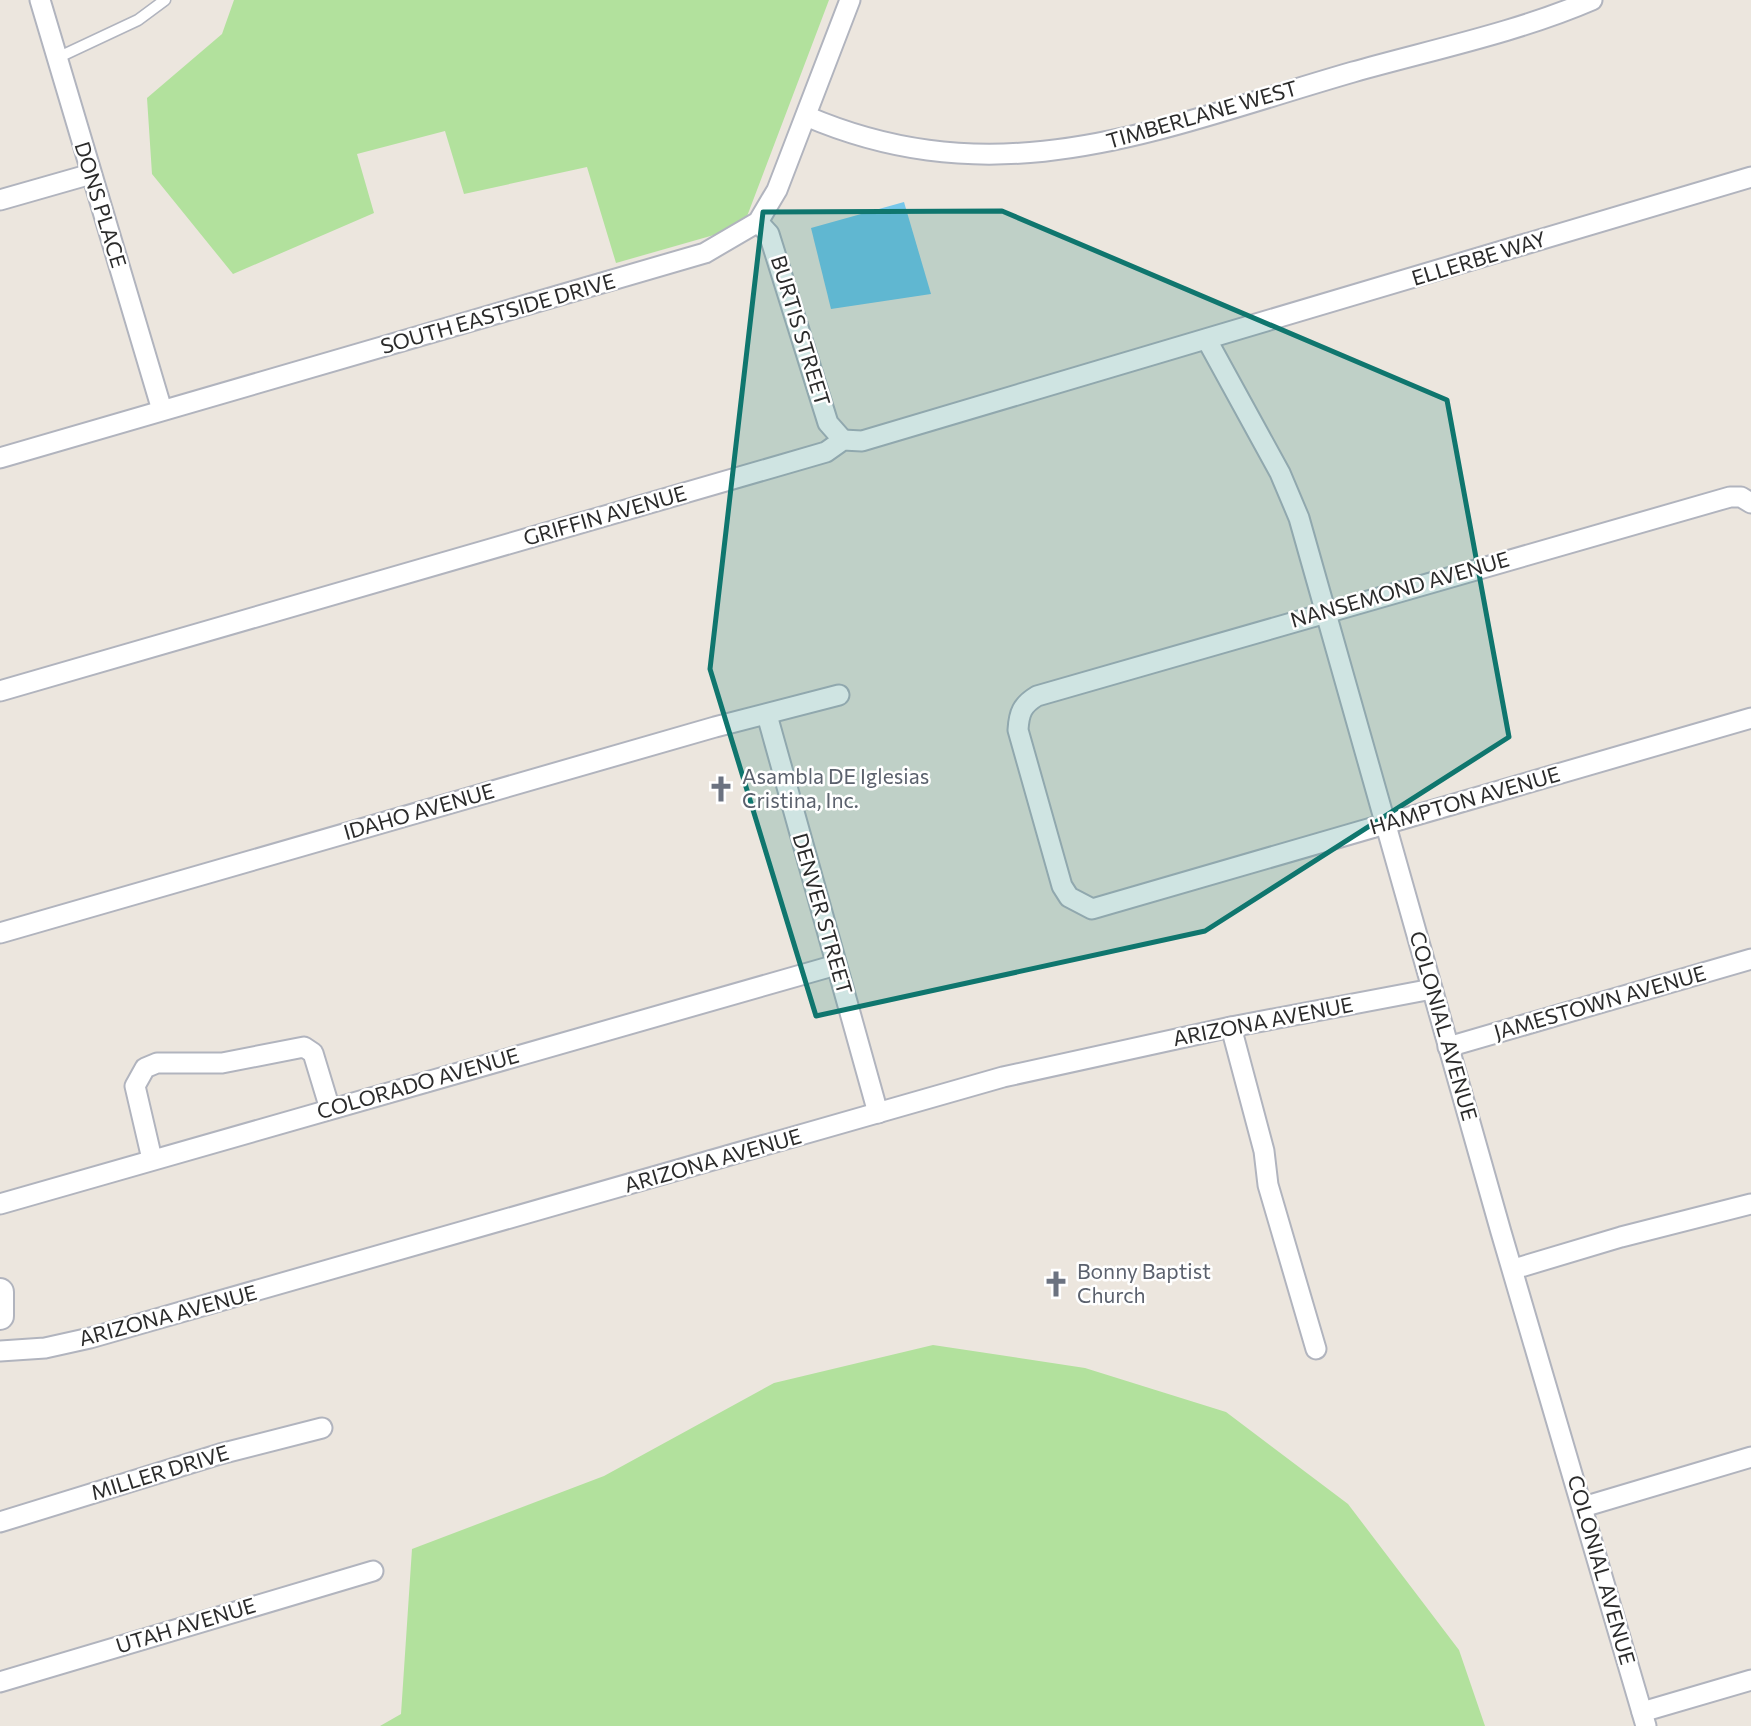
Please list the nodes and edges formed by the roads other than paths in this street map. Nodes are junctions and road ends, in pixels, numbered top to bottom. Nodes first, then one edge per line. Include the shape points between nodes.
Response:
1 (40, 0) edge
2 (165, 0) edge
3 (850, 0) edge
4 (1592, 0) edge
5 (57, 58) junction
6 (806, 116) junction
7 (91, 174) junction
8 (1751, 177) edge
9 (0, 200) edge
10 (758, 222) junction
11 (1207, 340) junction
12 (162, 410) junction
13 (843, 440) junction
14 (0, 458) edge
15 (1749, 502) edge
16 (1324, 611) junction
17 (0, 691) edge
18 (839, 695) dead end
19 (766, 715) junction
20 (1751, 719) edge
21 (1386, 824) junction
22 (1180, 885) joint
23 (0, 933) edge
24 (1751, 959) edge
25 (836, 965) junction
26 (1432, 989) junction
27 (1231, 1027) junction
28 (1448, 1047) junction
29 (330, 1109) junction
30 (877, 1113) junction
31 (152, 1160) junction
32 (0, 1203) edge
33 (1751, 1204) edge
34 (1514, 1269) junction
35 (0, 1292) edge
36 (0, 1316) edge
37 (1316, 1349) dead end
38 (0, 1351) edge
39 (322, 1429) dead end
40 (1751, 1457) edge
41 (1583, 1507) junction
42 (0, 1522) edge
43 (373, 1571) dead end
44 (1751, 1679) edge
45 (0, 1682) edge
46 (1644, 1719) edge

1 - 5 street, DONS PLACE
2 - 5 lane via 138,20
3 - 6 street, SOUTH EASTSIDE DRIVE
4 - 6 street, TIMBERLANE WEST via 1079,148 987,157 937,153 840,131
5 - 7 street, DONS PLACE
6 - 10 street, SOUTH EASTSIDE DRIVE via 777,190
7 - 9 street
7 - 12 street, DONS PLACE
8 - 11 street, ELLERBE WAY
10 - 12 street, SOUTH EASTSIDE DRIVE via 705,253
10 - 13 street, BURTIS STREET via 769,234 828,423
11 - 13 street, GRIFFIN AVENUE via 862,441
11 - 16 street, COLONIAL AVENUE via 1291,498
12 - 14 street, SOUTH EASTSIDE DRIVE
13 - 17 street, GRIFFIN AVENUE via 813,456
15 - 16 street, NANSEMOND AVENUE via 1730,497
16 - 21 street, COLONIAL AVENUE
16 - 22 street, NANSEMOND AVENUE via 1052,691 1026,703 1019,715 1018,730 1069,897 1092,909
18 - 19 street, IDAHO AVENUE
19 - 23 street, IDAHO AVENUE
19 - 25 street, DENVER STREET
20 - 21 street, HAMPTON AVENUE
21 - 22 street, HAMPTON AVENUE
21 - 26 street, COLONIAL AVENUE
24 - 28 street, JAMESTOWN AVENUE
25 - 29 street, COLORADO AVENUE
25 - 30 street, DENVER STREET
26 - 27 street, ARIZONA AVENUE
26 - 28 street, COLONIAL AVENUE
27 - 30 street, ARIZONA AVENUE via 1073,1059
27 - 37 street via 1264,1151 1268,1185
28 - 34 street, COLONIAL AVENUE
29 - 31 street, COLORADO AVENUE
29 - 31 street via 313,1053 304,1047 222,1063 157,1063 145,1068 135,1086
30 - 38 street, ARIZONA AVENUE via 103,1335 45,1349
31 - 32 street, COLORADO AVENUE
33 - 34 street
34 - 41 street, COLONIAL AVENUE
35 - 36 main road
39 - 42 street, MILLER DRIVE via 220,1454
40 - 41 street
41 - 46 street, COLONIAL AVENUE
43 - 45 street, UTAH AVENUE
44 - 46 street

